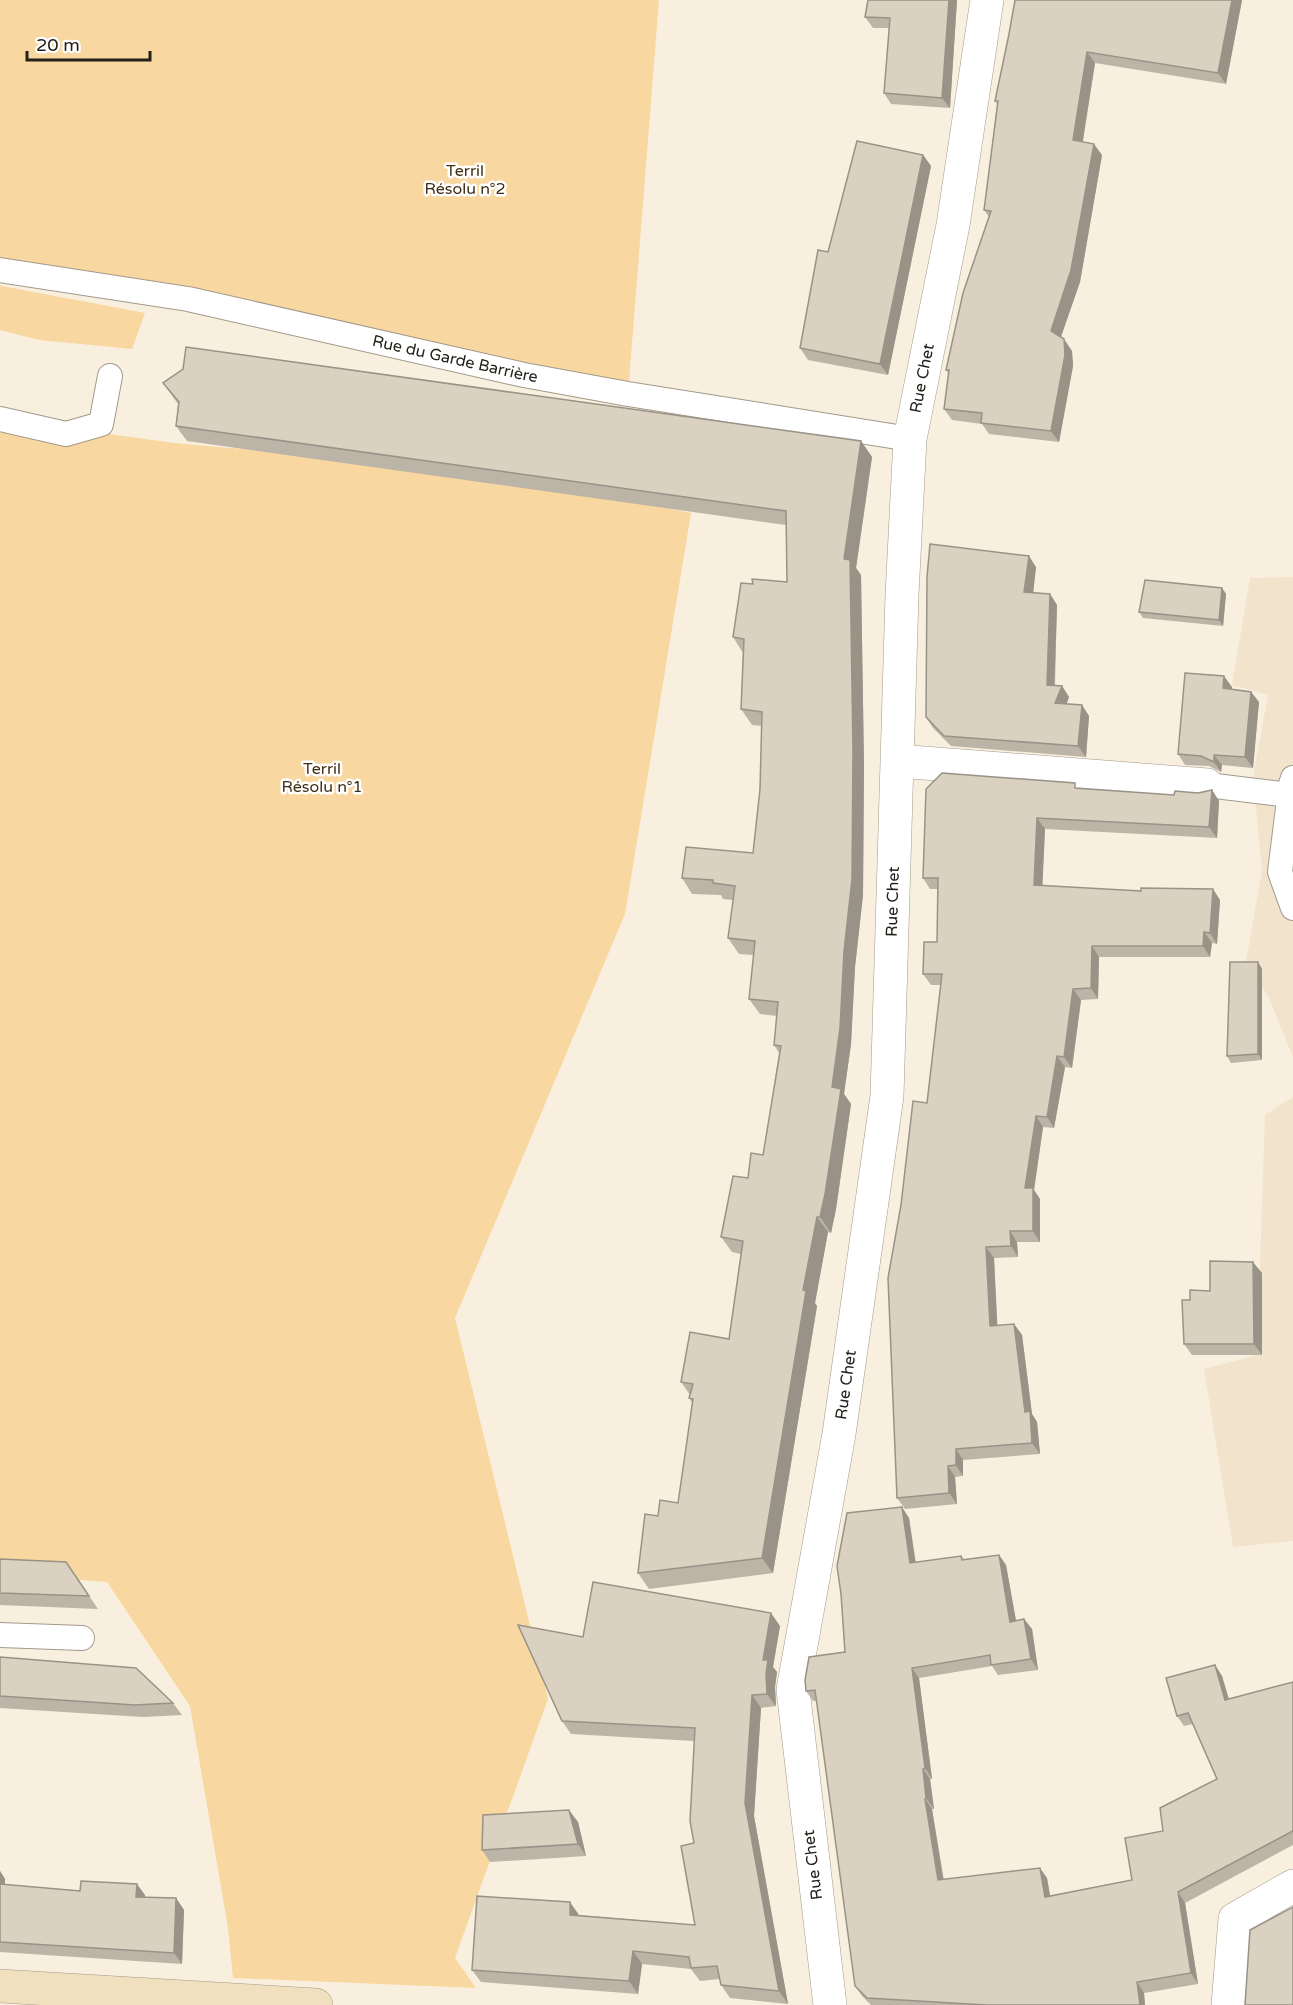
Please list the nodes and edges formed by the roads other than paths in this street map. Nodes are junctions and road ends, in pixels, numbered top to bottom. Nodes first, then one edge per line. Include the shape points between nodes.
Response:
1 (987, 0) edge
2 (0, 270) edge
3 (110, 376) dead end
4 (0, 419) edge
5 (910, 439) junction
6 (898, 761) junction
7 (1207, 785) joint
8 (1291, 787) edge
9 (1293, 908) edge
10 (0, 1635) edge
11 (81, 1638) dead end
12 (1293, 1886) edge
13 (0, 1986) edge
14 (316, 2005) edge
15 (830, 2005) edge
16 (1228, 2005) edge

1 - 5 street, Rue Chet via 953,225
2 - 5 lane, Rue du Garde Barrière via 188,298 524,375
3 - 4 lane via 101,424 66,434
5 - 6 street, Rue Chet
6 - 7 street
6 - 15 street, Rue Chet via 887,1096 839,1434 793,1690
7 - 8 lane
8 - 9 lane via 1280,872
10 - 11 lane
12 - 16 street via 1235,1920
13 - 14 street

